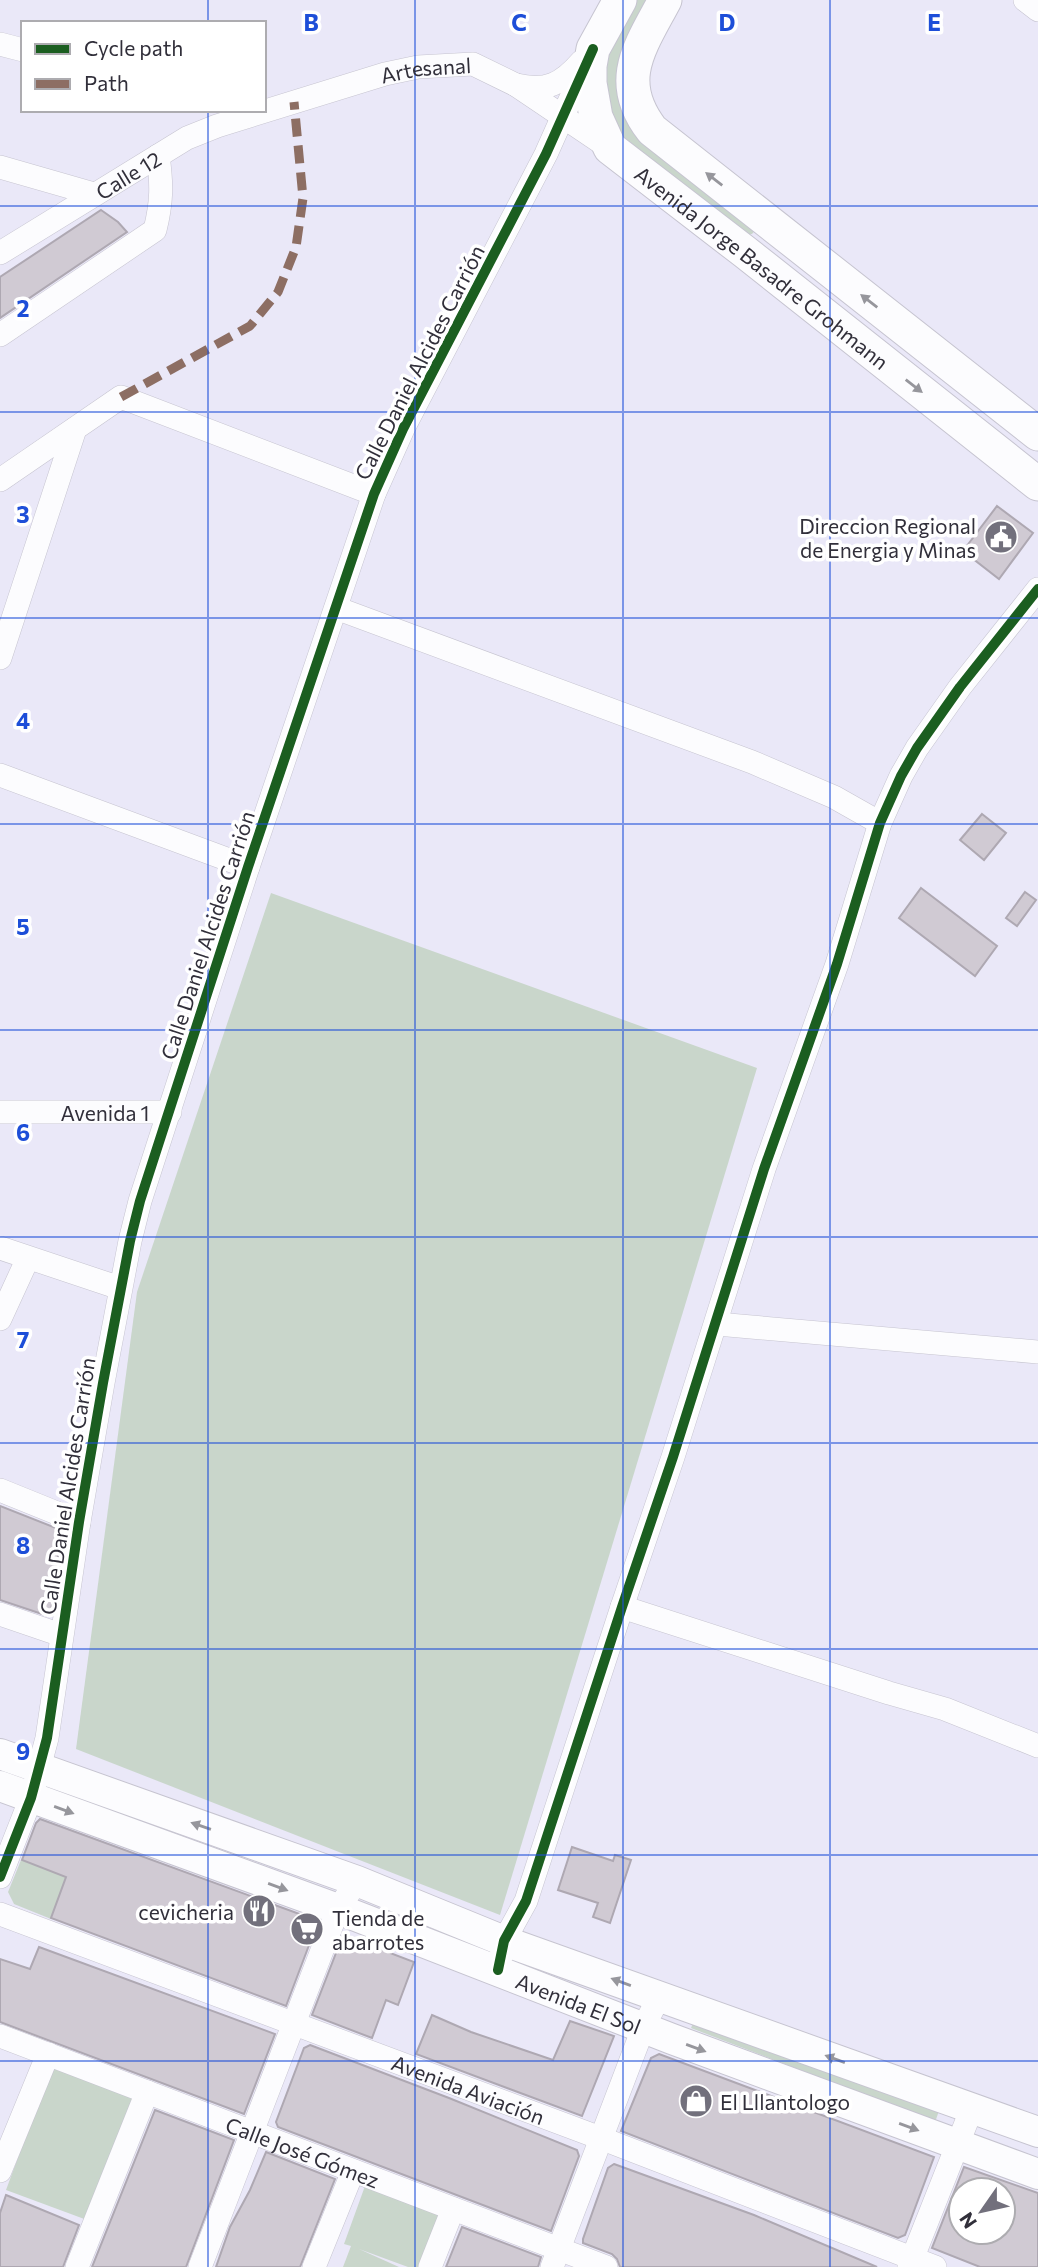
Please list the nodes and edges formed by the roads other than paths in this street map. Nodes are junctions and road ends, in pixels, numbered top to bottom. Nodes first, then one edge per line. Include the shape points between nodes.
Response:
1 (620, 0) edge
2 (665, 0) edge
3 (1025, 0) edge
4 (1038, 10) edge
5 (0, 44) edge
6 (21, 49) edge
7 (593, 50) junction
8 (516, 85) junction
9 (266, 110) edge
10 (260, 112) edge
11 (563, 116) junction
12 (610, 148) junction
13 (545, 154) junction
14 (158, 156) junction
15 (0, 167) edge
16 (94, 194) junction
17 (768, 221) junction
18 (745, 252) junction
19 (0, 253) edge
20 (0, 335) edge
21 (75, 429) junction
22 (1038, 434) edge
23 (0, 480) edge
24 (1038, 484) edge
25 (374, 494) junction
26 (1038, 589) edge
27 (336, 608) junction
28 (0, 658) edge
29 (0, 775) edge
30 (880, 823) junction
31 (248, 867) junction
32 (0, 1112) edge
33 (170, 1112) junction
34 (0, 1248) edge
35 (28, 1258) junction
36 (120, 1288) junction
37 (0, 1319) edge
38 (716, 1324) junction
39 (1038, 1352) edge
40 (0, 1490) edge
41 (79, 1522) junction
42 (622, 1607) junction
43 (0, 1614) edge
44 (61, 1635) junction
45 (1038, 1746) edge
46 (0, 1754) edge
47 (39, 1769) junction
48 (0, 1786) edge
49 (32, 1798) junction
50 (0, 1877) edge
51 (357, 1881) junction
52 (338, 1909) junction
53 (0, 1914) edge
54 (505, 1941) junction
55 (498, 1970) junction
56 (659, 1997) junction
57 (293, 2024) junction
58 (644, 2026) junction
59 (0, 2036) edge
60 (48, 2054) junction
61 (147, 2092) junction
62 (971, 2108) junction
63 (252, 2132) junction
64 (1038, 2132) edge
65 (603, 2139) junction
66 (957, 2145) junction
67 (0, 2171) edge
68 (354, 2171) junction
69 (1038, 2174) edge
70 (453, 2208) junction
71 (556, 2258) edge
72 (911, 2263) edge
73 (77, 2267) edge
74 (200, 2267) edge
75 (314, 2267) edge
76 (430, 2267) edge
77 (606, 2267) edge
78 (935, 2267) edge

1 - 7 highway, Avenida Jorge Basadre Grohmann
17 -> 2 highway, Avenida Jorge Basadre Grohmann via 652,130 637,107 634,60
3 - 4 street
5 - 6 street
7 - 8 street via 569,77 556,84
7 - 11 street, Calle Daniel Alcides Carrión
7 - 12 highway, Avenida Jorge Basadre Grohmann via 592,101
8 - 9 street, Artesanal via 473,64 418,67
8 - 11 street, Artesanal
10 - 14 street, Calle 12 via 187,138
11 - 12 street, Artesanal
11 - 13 street, Calle Daniel Alcides Carrión
12 - 13 street via 581,141
12 - 18 highway, Avenida Jorge Basadre Grohmann
13 - 25 street, Calle Daniel Alcides Carrión
14 - 16 street, Calle 12
14 - 20 street via 162,188 155,230
15 - 16 street
16 - 19 street, Calle 12
17 - 18 highway
22 -> 17 highway, Avenida Jorge Basadre Grohmann
18 -> 24 highway, Avenida Jorge Basadre Grohmann
21 - 23 street
21 - 25 street via 121,397
21 - 28 street
25 - 27 street, Calle Daniel Alcides Carrión
26 - 30 street via 917,748
27 - 30 street via 752,762 834,797
27 - 31 street, Calle Daniel Alcides Carrión
29 - 31 street
30 - 38 street
31 - 33 street, Calle Daniel Alcides Carrión
32 - 33 street, Avenida 1
33 - 36 street, Calle Daniel Alcides Carrión via 140,1201
34 - 35 street
35 - 36 street
35 - 37 street
36 - 41 street, Calle Daniel Alcides Carrión
38 - 39 street
38 - 42 street
40 - 41 street
41 - 44 street, Calle Daniel Alcides Carrión
42 - 45 street via 945,1709
42 - 54 street via 526,1900
43 - 44 street
44 - 47 street, Calle Daniel Alcides Carrión
46 - 47 main road, Avenida El Sol
47 - 49 street, Calle Daniel Alcides Carrión
51 -> 47 main road, Avenida El Sol
48 - 49 main road, Avenida El Sol
49 - 50 street, Calle Daniel Alcides Carrión
49 -> 52 main road, Avenida El Sol
51 - 52 street
51 - 54 main road, Avenida El Sol
52 - 55 main road, Avenida El Sol
52 - 57 street
53 - 57 street, Avenida Aviación
54 - 55 street
56 -> 54 main road, Avenida El Sol
55 - 58 main road, Avenida El Sol
56 - 58 street
62 -> 56 main road, Avenida El Sol
57 - 63 street
57 - 65 street, Avenida Aviación
58 - 65 street
58 -> 66 main road, Avenida El Sol
59 - 60 street, Calle José Gómez
60 - 61 street, Calle José Gómez
60 - 67 street
61 - 63 street, Calle José Gómez
61 - 73 street
62 - 64 main road, Avenida El Sol
62 - 66 street
63 - 68 street, Calle José Gómez
63 - 74 street
65 - 71 street
65 - 72 street, Avenida Aviación
66 - 69 main road, Avenida El Sol
66 - 72 street
68 - 70 street, Calle José Gómez
68 - 75 street
70 - 71 street, Calle José Gómez
70 - 76 street
71 - 77 street, Calle José Gómez
72 - 78 street, Avenida Aviación

